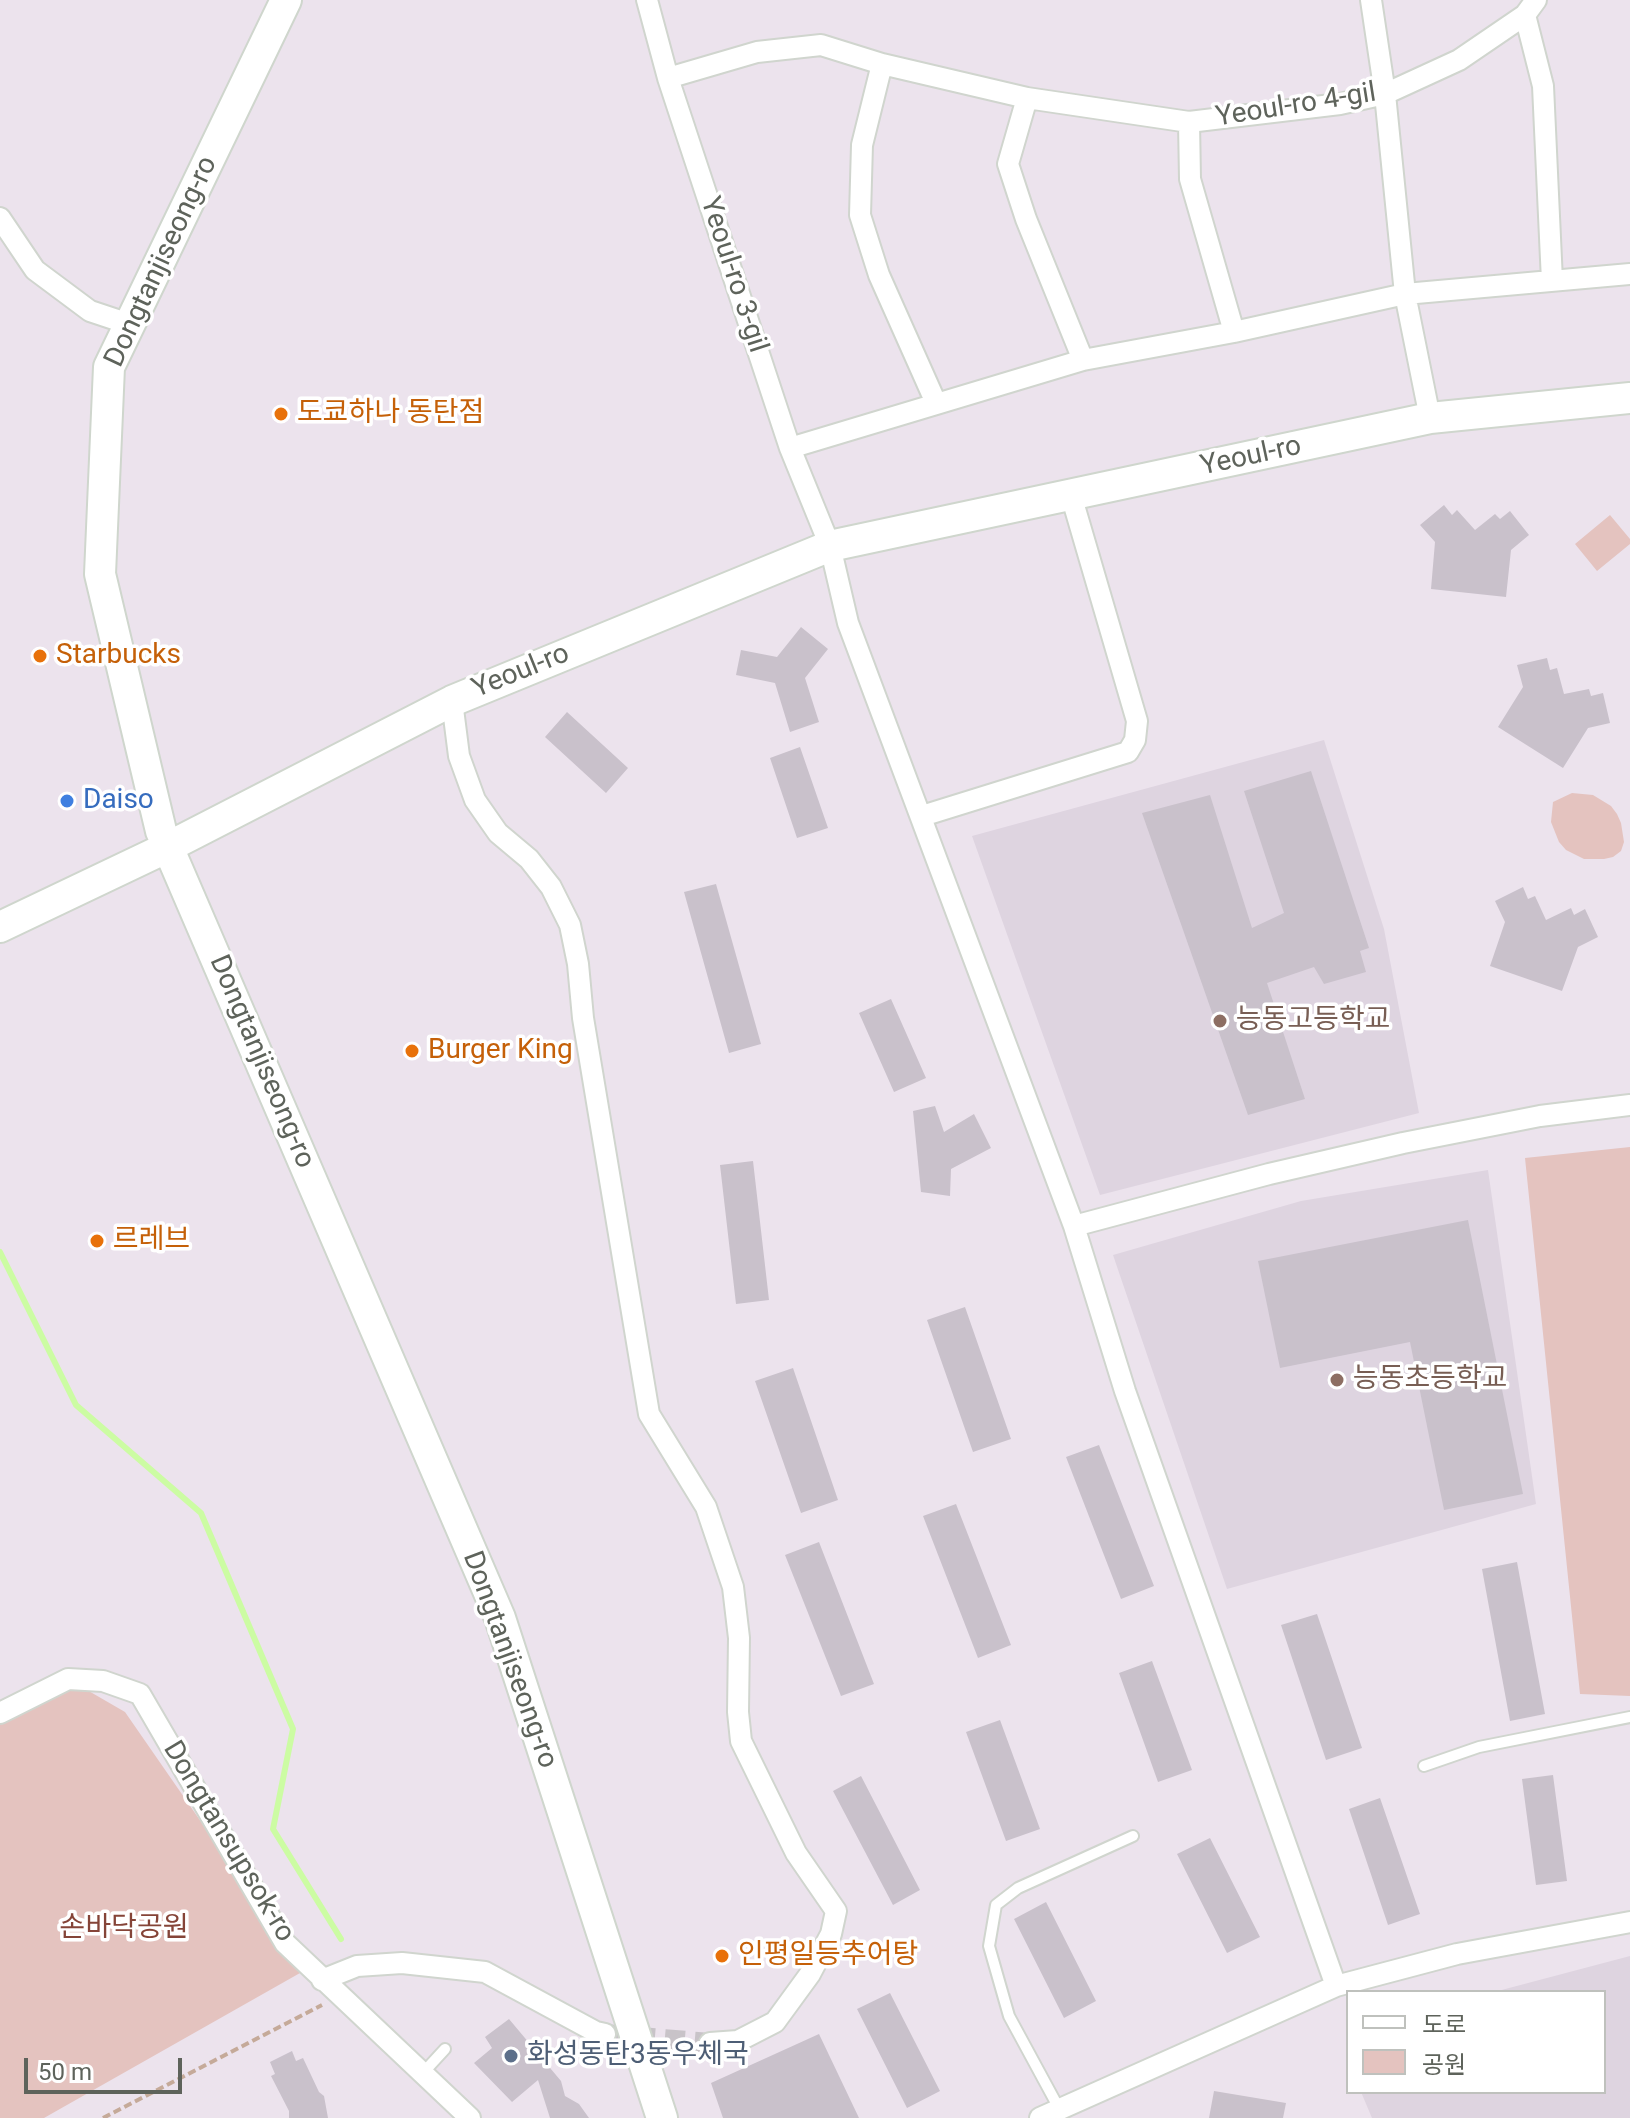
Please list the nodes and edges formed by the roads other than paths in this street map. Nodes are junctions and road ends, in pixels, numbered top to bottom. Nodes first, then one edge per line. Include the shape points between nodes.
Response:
1 (286, 0) edge
2 (647, 0) edge
3 (1371, 0) edge
4 (1531, 7) edge
5 (882, 64) junction
6 (668, 78) junction
7 (1385, 94) junction
8 (1027, 98) junction
9 (1189, 122) junction
10 (0, 218) edge
11 (1630, 274) edge
12 (1552, 281) junction
13 (1405, 294) junction
14 (129, 324) junction
15 (1234, 332) junction
16 (1083, 360) junction
17 (1630, 398) edge
18 (936, 403) junction
19 (1430, 418) junction
20 (790, 448) junction
21 (1071, 495) junction
22 (830, 546) junction
23 (452, 701) junction
24 (922, 816) junction
25 (168, 847) junction
26 (0, 927) edge
27 (1630, 1105) edge
28 (1074, 1226) junction
29 (0, 1713) edge
30 (1630, 1717) edge
31 (1424, 1766) dead end
32 (1133, 1836) dead end
33 (1630, 1922) edge
34 (322, 1980) junction
35 (1336, 1986) junction
36 (605, 2034) tunnel mouth
37 (710, 2043) tunnel mouth
38 (445, 2049) dead end
39 (422, 2074) junction
40 (1061, 2114) edge
41 (470, 2118) edge
42 (662, 2118) edge
43 (1040, 2118) edge

1 - 14 main road, Dongtanjiseong-ro
2 - 6 street, Yeoul-ro 3-gil
3 - 7 street
4 - 7 street, Yeoul-ro 4-gil via 1459,60
4 - 12 street, Yeoul-ro 4-gil via 1543,86
5 - 6 street, Yeoul-ro 4-gil via 821,45 757,52
5 - 8 street, Yeoul-ro 4-gil
5 - 18 street via 862,145 860,215 879,275
6 - 20 street, Yeoul-ro 3-gil
7 - 9 street, Yeoul-ro 4-gil
7 - 13 street
8 - 9 street, Yeoul-ro 4-gil
8 - 16 street via 1008,164
9 - 15 street, Yeoul-ro 4-gil via 1190,179
10 - 14 street via 35,270 90,311
11 - 12 street
12 - 13 street
13 - 15 street
13 - 19 street
14 - 25 main road, Dongtanjiseong-ro via 109,367 100,574
15 - 16 street
16 - 18 street
17 - 19 main road, Yeoul-ro
18 - 20 street
19 - 21 main road, Yeoul-ro
20 - 22 street, Yeoul-ro 3-gil
21 - 22 main road, Yeoul-ro
21 - 24 street via 1137,721 1135,740 1128,752
22 - 23 main road, Yeoul-ro
22 - 24 street, Yeoul-ro 3-gil via 848,623
23 - 25 main road, Yeoul-ro
23 - 37 street via 459,756 475,800 498,833 551,887 570,925 649,1414 706,1507 733,1587 741,1741 796,1853 836,1911 831,1934 810,1974 775,2022 738,2041
24 - 28 street, Yeoul-ro 3-gil
25 - 26 main road, Yeoul-ro
25 - 42 main road, Dongtanjiseong-ro via 500,1618
27 - 28 street via 1540,1116 1403,1143
28 - 35 street, Yeoul-ro 3-gil via 1125,1391
29 - 34 street, Dongtansupsok-ro via 68,1679 103,1681 140,1694 285,1943
30 - 31 lane via 1479,1747
32 - 40 lane via 1018,1888 996,1905 989,1946 1009,2016
33 - 35 street via 1457,1954
34 - 36 street via 357,1966 402,1963 485,1972
34 - 39 street, Dongtansupsok-ro
35 - 40 street
38 - 39 lane
39 - 41 street, Dongtansupsok-ro
40 - 43 street

